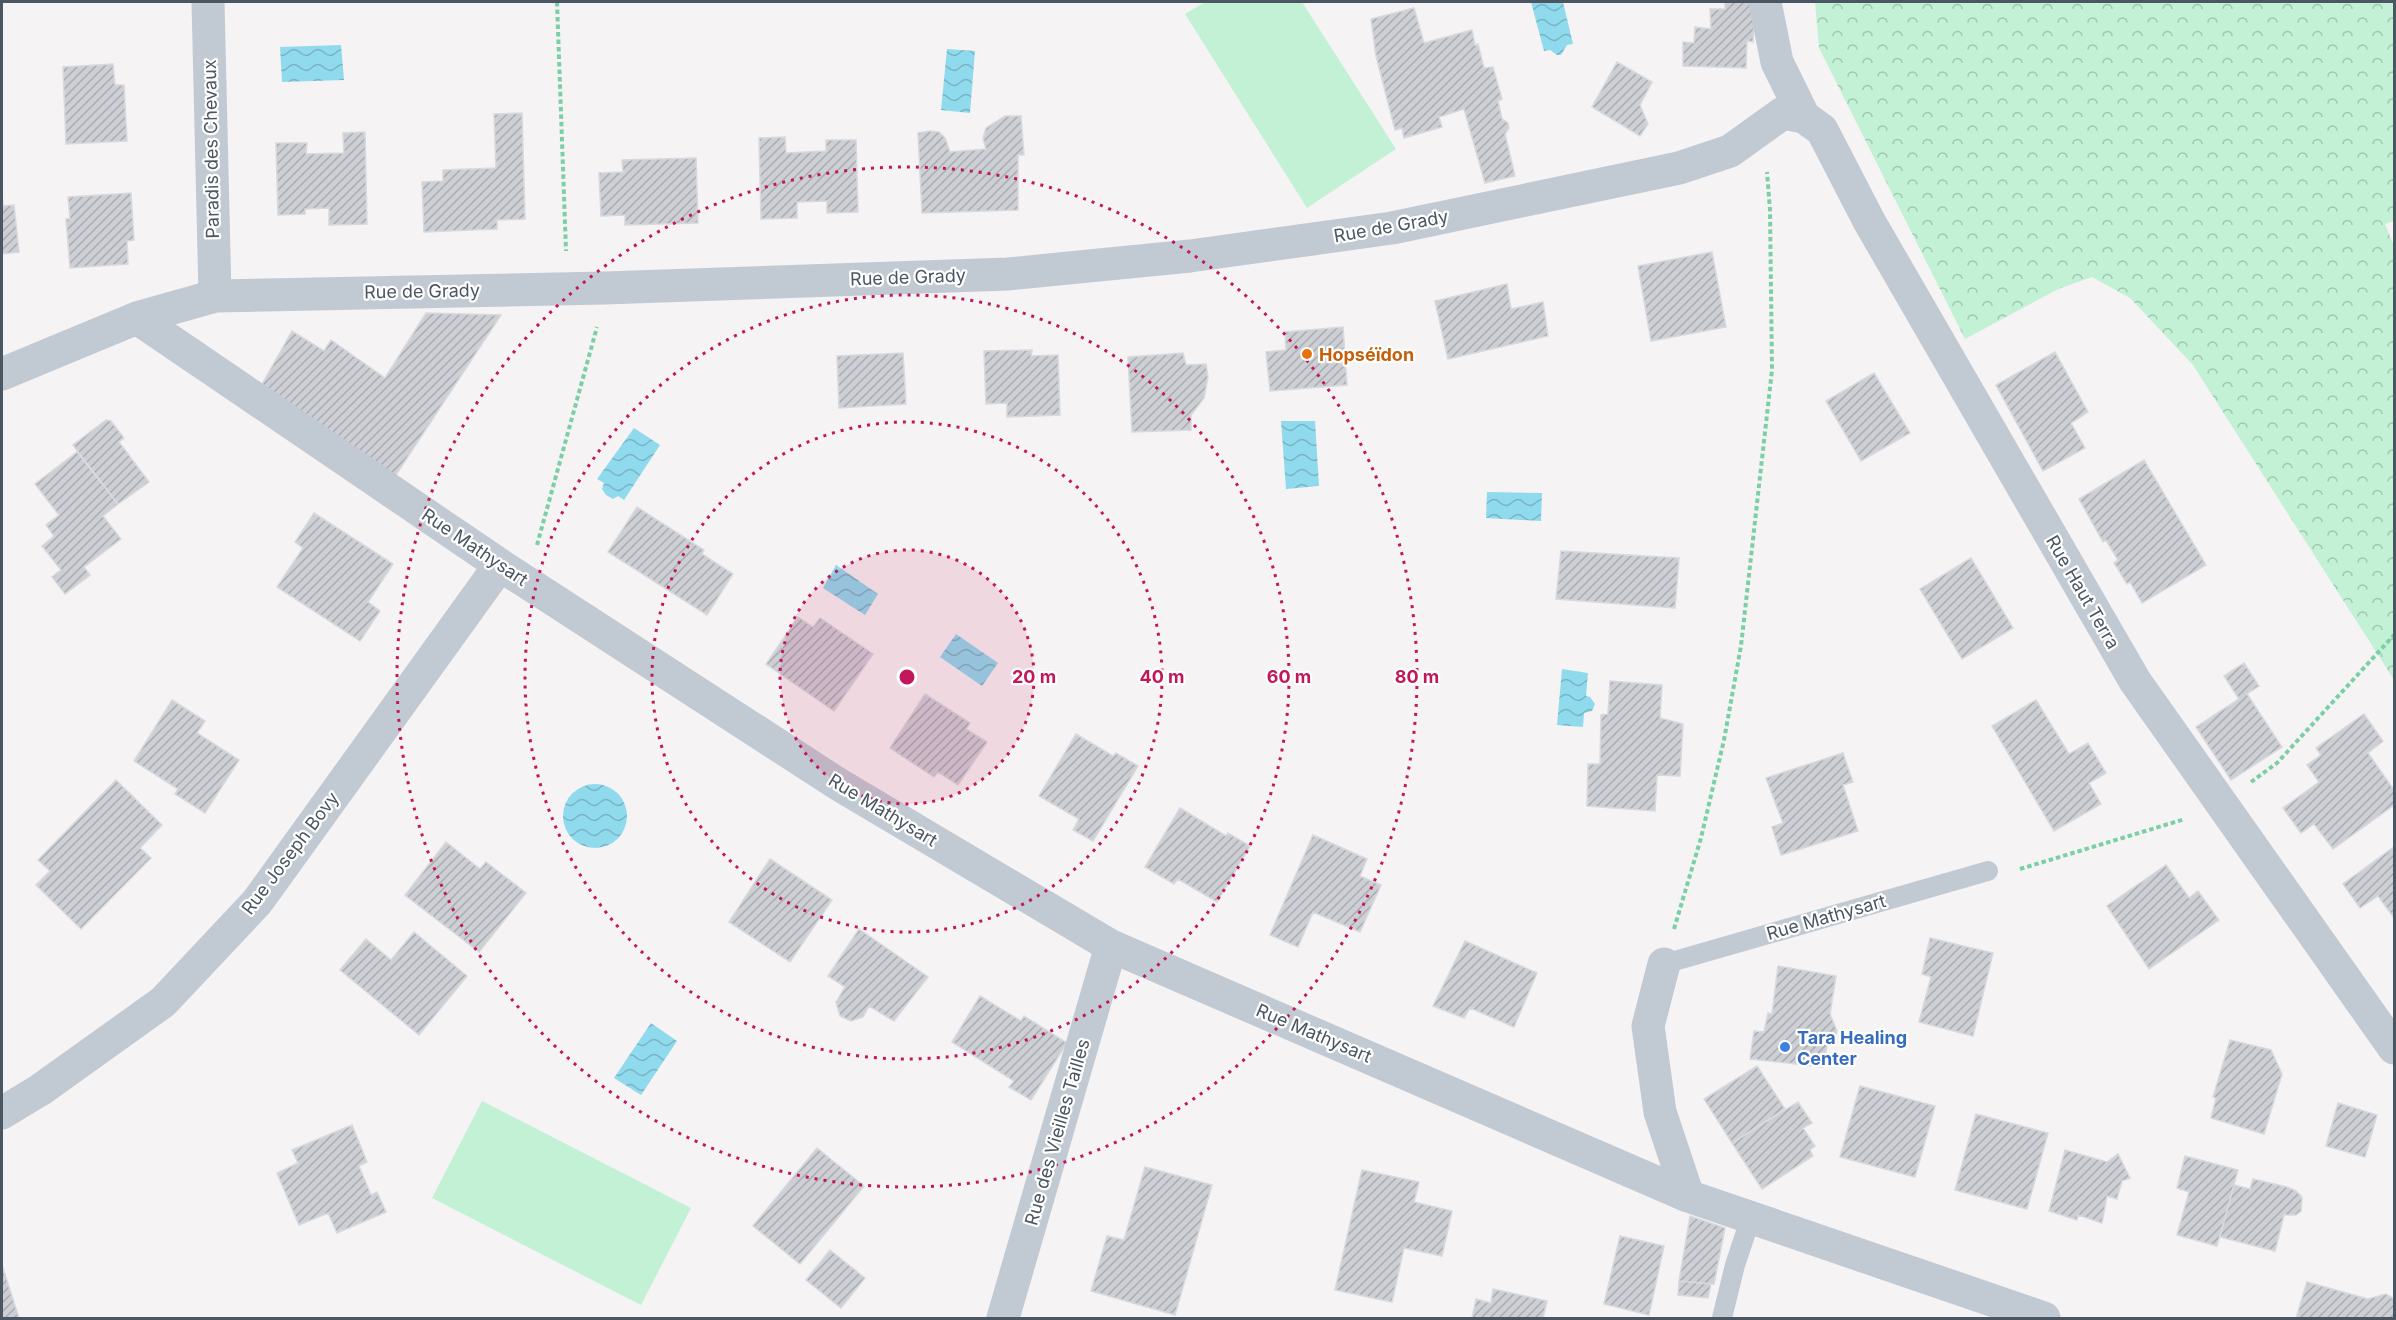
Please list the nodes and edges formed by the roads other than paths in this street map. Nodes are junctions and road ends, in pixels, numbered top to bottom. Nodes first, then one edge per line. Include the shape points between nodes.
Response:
1 (208, 2) edge
2 (1765, 2) edge
3 (1804, 117) junction
4 (215, 296) junction
5 (137, 318) junction
6 (2, 374) edge
7 (500, 565) junction
8 (1988, 871) road end
9 (1111, 946) junction
10 (1664, 964) joint
11 (2394, 1048) edge
12 (2, 1113) edge
13 (1688, 1196) junction
14 (1751, 1217) junction
15 (1002, 1318) edge
16 (1722, 1318) edge
17 (2044, 1318) edge

1 - 4 street, Paradis des Chevaux
2 - 3 street via 1777,62
3 - 4 street, Rue de Grady via 1783,113 1730,151 1678,168 1392,228 1190,256 1008,274
3 - 11 street, Rue Haut Terra via 1822,130 1869,220 2134,681
4 - 5 street, Rue de Grady
5 - 6 street, Rue de Grady
5 - 7 street, Rue Mathysart
7 - 9 street, Rue Mathysart via 838,784
7 - 12 street, Rue Joseph Bovy via 257,902 163,1002
8 - 10 lane, Rue Mathysart
9 - 13 street, Rue Mathysart
9 - 15 street, Rue des Vieilles Tailles
10 - 13 street via 1648,1026 1660,1112
13 - 14 street, Rue Mathysart
14 - 16 lane
14 - 17 street, Rue Mathysart

